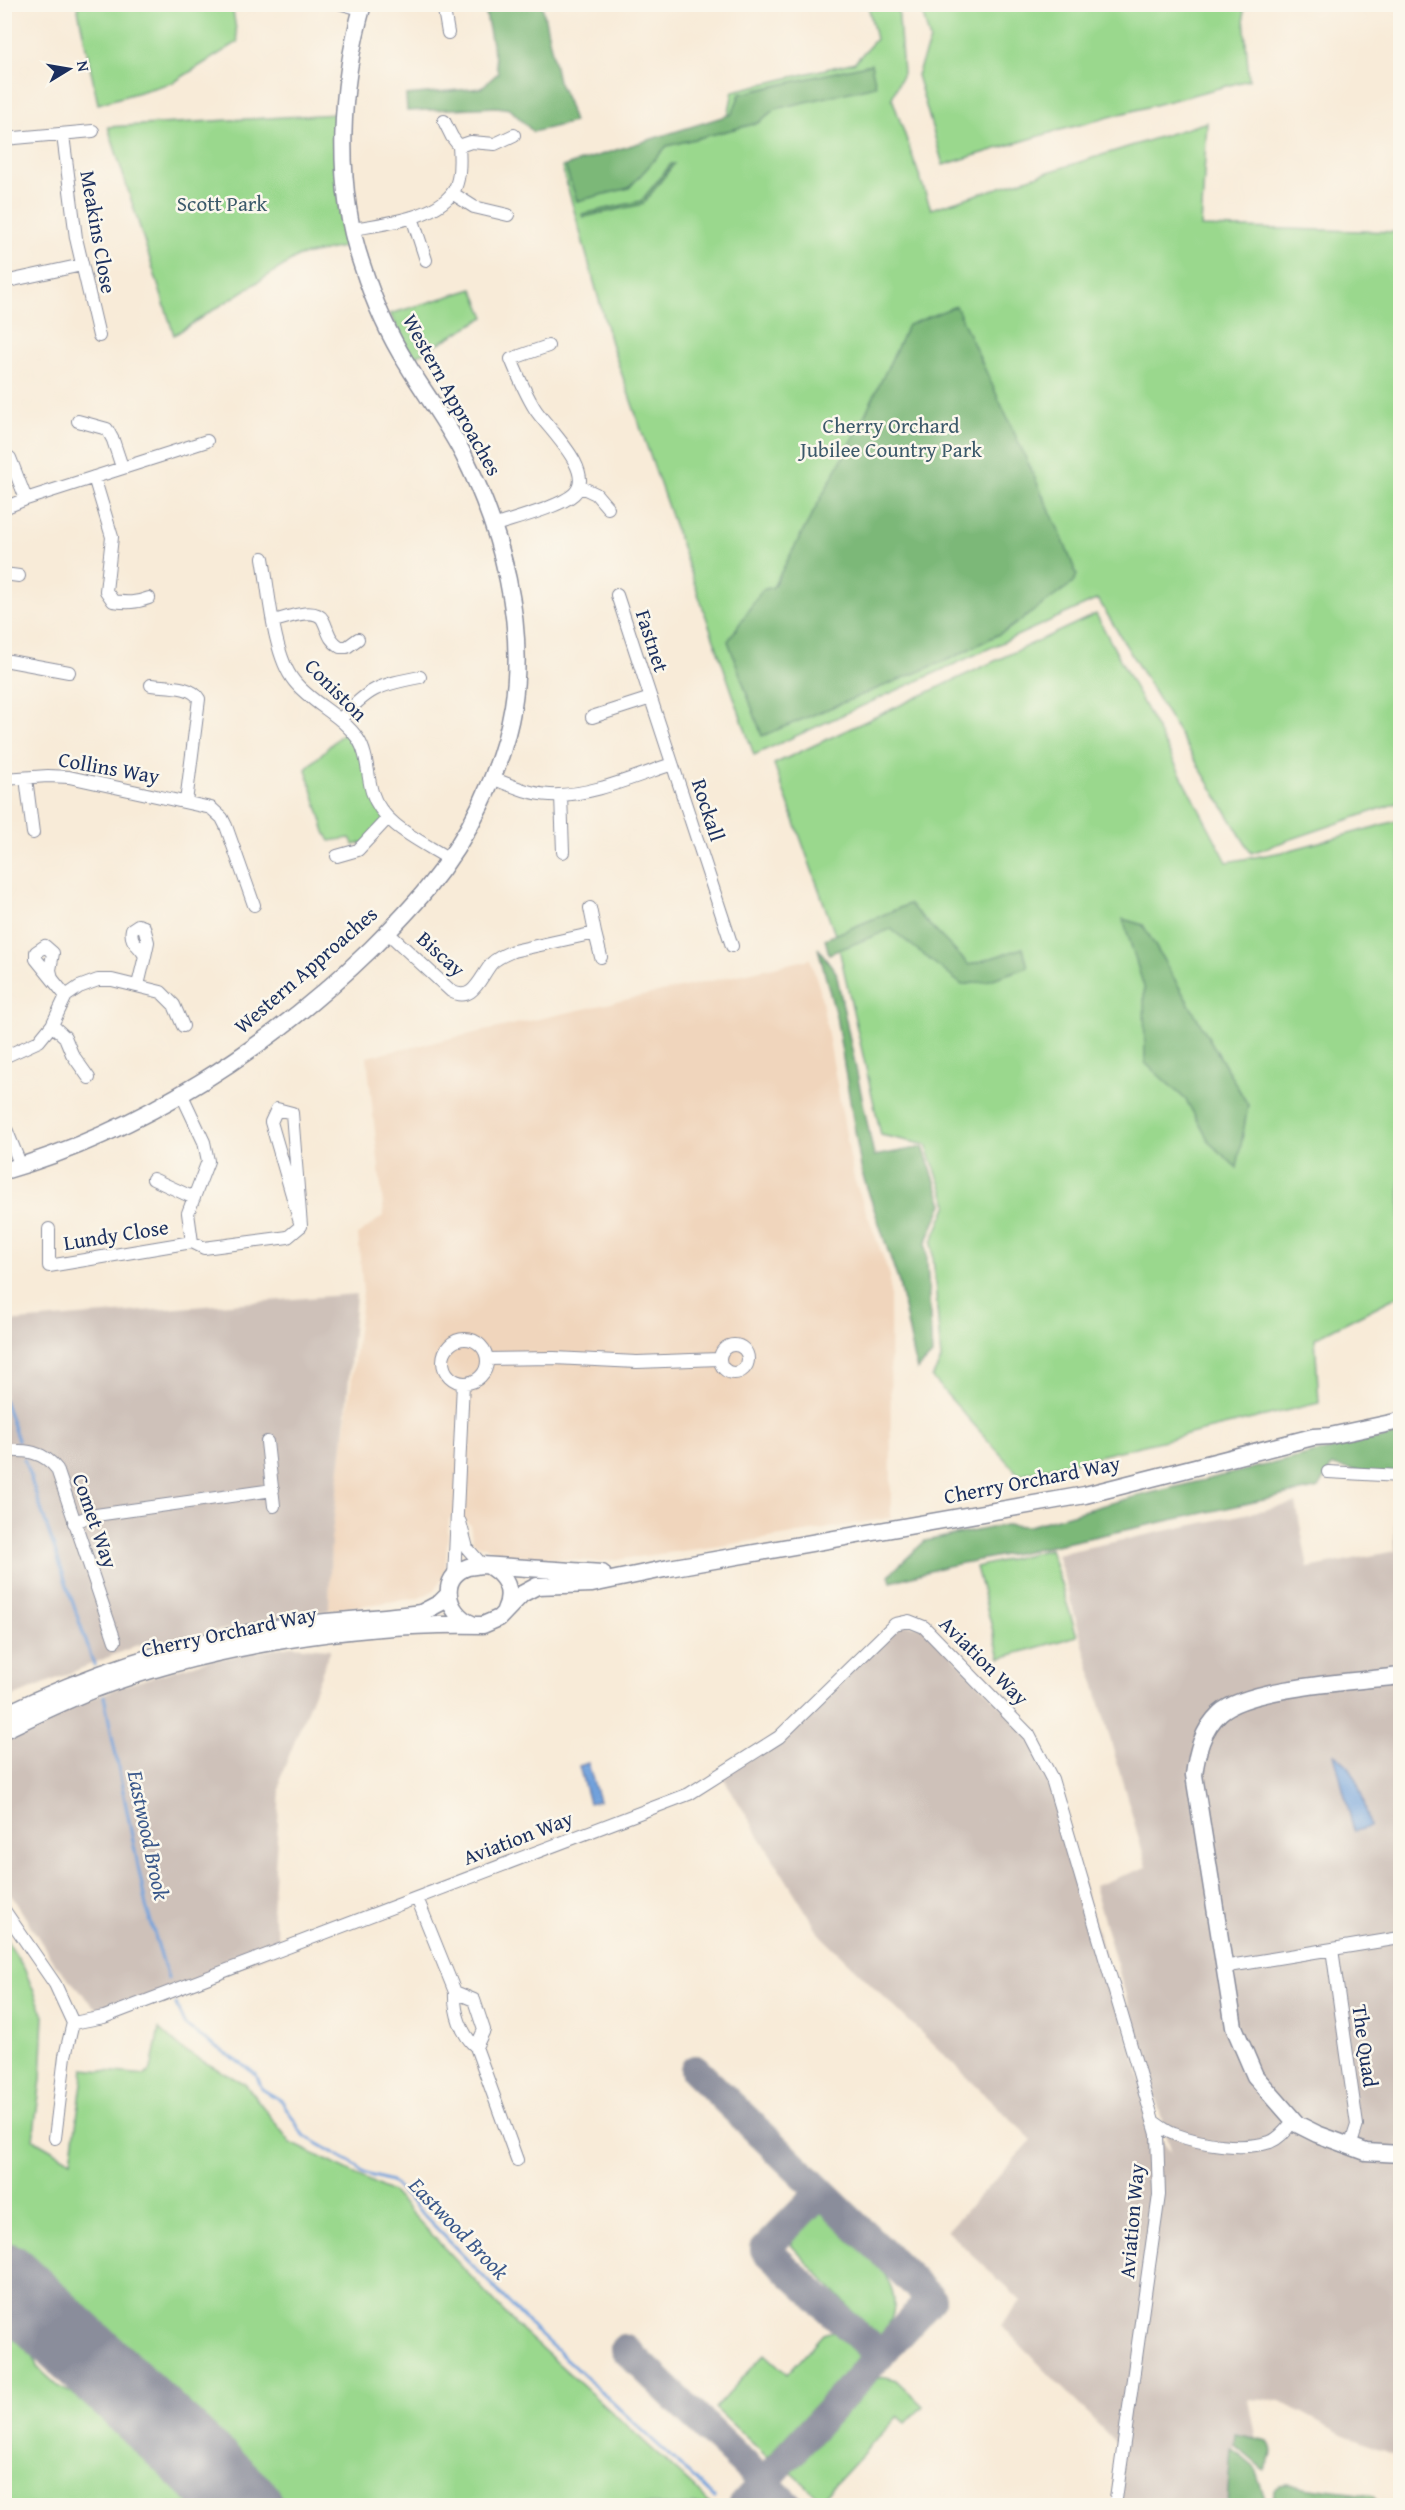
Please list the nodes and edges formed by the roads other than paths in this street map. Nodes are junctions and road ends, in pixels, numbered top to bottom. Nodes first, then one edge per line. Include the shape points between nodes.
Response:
1 (342, 4) edge
2 (443, 4) edge
3 (362, 7) edge
4 (448, 33) dead end
5 (444, 121) dead end
6 (93, 131) dead end
7 (63, 135) junction
8 (514, 135) dead end
9 (4, 139) edge
10 (459, 146) junction
11 (452, 193) junction
12 (508, 215) dead end
13 (412, 217) junction
14 (353, 229) junction
15 (426, 260) dead end
16 (82, 265) junction
17 (4, 282) edge
18 (99, 336) dead end
19 (548, 346) dead end
20 (78, 421) dead end
21 (207, 441) dead end
22 (4, 454) edge
23 (122, 467) junction
24 (94, 477) junction
25 (579, 486) junction
26 (26, 499) junction
27 (4, 508) edge
28 (608, 508) dead end
29 (493, 526) junction
30 (263, 558) dead end
31 (4, 574) edge
32 (19, 576) dead end
33 (617, 595) dead end
34 (149, 598) dead end
35 (274, 621) junction
36 (358, 639) dead end
37 (4, 660) edge
38 (69, 672) dead end
39 (420, 677) dead end
40 (152, 685) dead end
41 (651, 698) junction
42 (592, 717) dead end
43 (340, 720) junction
44 (672, 764) junction
45 (26, 778) junction
46 (492, 778) junction
47 (4, 779) edge
48 (561, 795) junction
49 (186, 802) junction
50 (387, 819) junction
51 (33, 833) dead end
52 (563, 852) dead end
53 (337, 856) dead end
54 (448, 860) junction
55 (254, 905) dead end
56 (590, 908) dead end
57 (387, 932) junction
58 (596, 933) junction
59 (732, 945) dead end
60 (144, 956) dead end
61 (601, 957) dead end
62 (52, 978) dead end
63 (138, 985) junction
64 (66, 996) junction
65 (52, 1025) junction
66 (183, 1026) dead end
67 (4, 1057) edge
68 (89, 1078) dead end
69 (181, 1093) junction
70 (4, 1124) edge
71 (21, 1166) junction
72 (4, 1171) edge
73 (153, 1179) dead end
74 (194, 1198) junction
75 (301, 1226) junction
76 (49, 1229) dead end
77 (192, 1242) junction
78 (487, 1359) junction
79 (719, 1359) dead end
80 (463, 1383) junction
81 (1401, 1412) edge
82 (1401, 1421) edge
83 (1313, 1437) junction
84 (267, 1442) dead end
85 (15, 1450) edge
86 (1328, 1472) dead end
87 (1401, 1476) edge
88 (273, 1490) junction
89 (274, 1506) dead end
90 (457, 1512) junction
91 (74, 1522) junction
92 (485, 1566) junction
93 (669, 1568) junction
94 (451, 1586) junction
95 (504, 1612) junction
96 (474, 1625) junction
97 (115, 1641) dead end
98 (1401, 1676) edge
99 (4, 1715) edge
100 (4, 1730) edge
101 (417, 1898) junction
102 (4, 1910) edge
103 (1401, 1938) edge
104 (1332, 1949) junction
105 (1223, 1967) junction
106 (455, 1992) junction
107 (73, 2023) junction
108 (476, 2047) junction
109 (1294, 2120) junction
110 (1154, 2122) junction
111 (55, 2138) dead end
112 (1350, 2147) junction
113 (1401, 2154) edge
114 (517, 2160) dead end
115 (1115, 2505) edge

1 - 3 street
2 - 4 street
3 - 14 main road, Western Approaches via 352,51 346,110 344,180
5 - 10 street
6 - 7 street
7 - 9 street
7 - 16 street, Meakins Close
8 - 10 street via 495,144 471,142
10 - 11 street via 458,178
11 - 12 street via 474,207
11 - 13 street
13 - 14 street
13 - 15 street
14 - 29 main road, Western Approaches via 360,261 384,319 408,366 464,454
16 - 17 street
16 - 18 street, Meakins Close
19 - 25 street via 511,359 536,411 574,460 580,472
20 - 23 street via 107,429
21 - 23 street
22 - 26 street via 10,459
23 - 24 street
24 - 26 street
24 - 34 street via 111,537 108,596 126,603
25 - 28 street via 596,494
25 - 29 street via 559,503
26 - 27 street
29 - 46 main road, Western Approaches via 511,602 515,665 513,706
30 - 35 street, Coniston
31 - 32 street
33 - 41 street, Fastnet
35 - 36 street, Coniston via 317,614 328,636 340,647
35 - 43 street, Coniston via 283,659 294,682
37 - 38 street
39 - 43 street via 387,684 363,695
40 - 49 street, Collins Way via 188,689 199,699
41 - 42 street, Fastnet
41 - 44 street, Fastnet
43 - 50 street, Coniston via 360,742 375,801
44 - 48 street, Rockall
44 - 59 street, Rockall
45 - 47 street, Collins Way
45 - 49 street, Collins Way via 69,777
45 - 51 street
46 - 48 street, Rockall via 536,793
46 - 54 main road, Western Approaches
48 - 52 street
49 - 55 street, Collins Way via 211,808 222,818
50 - 53 street via 358,850
50 - 54 street, Coniston
54 - 57 main road, Western Approaches via 427,890
56 - 58 street
57 - 58 street, Biscay via 444,985 461,995 474,990 493,962 502,956
57 - 69 main road, Western Approaches via 335,982 280,1026
58 - 61 street
60 - 63 street
62 - 64 street
63 - 64 street via 98,980
63 - 66 street via 166,995
64 - 65 street
65 - 67 street via 39,1041
65 - 68 street via 65,1036
69 - 71 main road, Western Approaches via 97,1137
69 - 74 street, Lundy Close via 207,1151 206,1168
70 - 71 street
71 - 72 main road, Western Approaches
73 - 74 street, Lundy Close
74 - 77 street, Lundy Close via 188,1213
75 - 75 street via 292,1113 277,1109 271,1122
75 - 77 street, Lundy Close via 288,1237 204,1248
76 - 77 street, Lundy Close via 49,1266
78 - 79 street
78 - 80 street via 481,1377
78 - 80 street via 483,1347 473,1340 460,1340 449,1347 444,1359 446,1372
80 - 90 street
81 - 83 main road via 1329,1429
82 - 83 main road, Cherry Orchard Way
83 - 93 main road, Cherry Orchard Way via 1085,1495
84 - 88 street
85 - 91 street, Comet Way via 38,1454 57,1469
86 - 87 street
88 - 89 street
88 - 91 street via 89,1516
90 - 92 street via 467,1548
90 - 94 street
91 - 97 street, Comet Way
92 - 93 main road, Cherry Orchard Way via 590,1573
92 - 94 main road, Cherry Orchard Way via 467,1567
92 - 95 main road via 500,1573 507,1583 509,1600
93 - 95 main road, Cherry Orchard Way via 592,1584 537,1586 522,1593
94 - 96 main road via 450,1602 457,1616
94 - 99 main road, Cherry Orchard Way via 440,1603 421,1613 287,1626 207,1641 64,1687
95 - 96 main road, Cherry Orchard Way via 491,1623
96 - 100 main road, Cherry Orchard Way via 331,1633 205,1657 92,1690
98 - 105 main road via 1267,1693 1222,1711 1211,1723 1196,1752 1194,1776
101 - 106 street
101 - 107 street, Aviation Way via 104,2017
101 - 110 street, Aviation Way via 689,1794 778,1737 896,1624 909,1621 924,1628 1029,1735 1052,1779
102 - 107 street via 55,1984
103 - 104 street
104 - 105 street
104 - 112 street, The Quad via 1357,2125
105 - 109 main road via 1234,2027 1244,2055 1255,2076
106 - 108 street via 454,2006 466,2039
106 - 108 street via 474,2001 484,2030
107 - 111 street
108 - 114 street
109 - 110 street via 1270,2142 1251,2145 1226,2145 1172,2134
109 - 112 main road
110 - 115 street, Aviation Way via 1159,2195
112 - 113 main road

